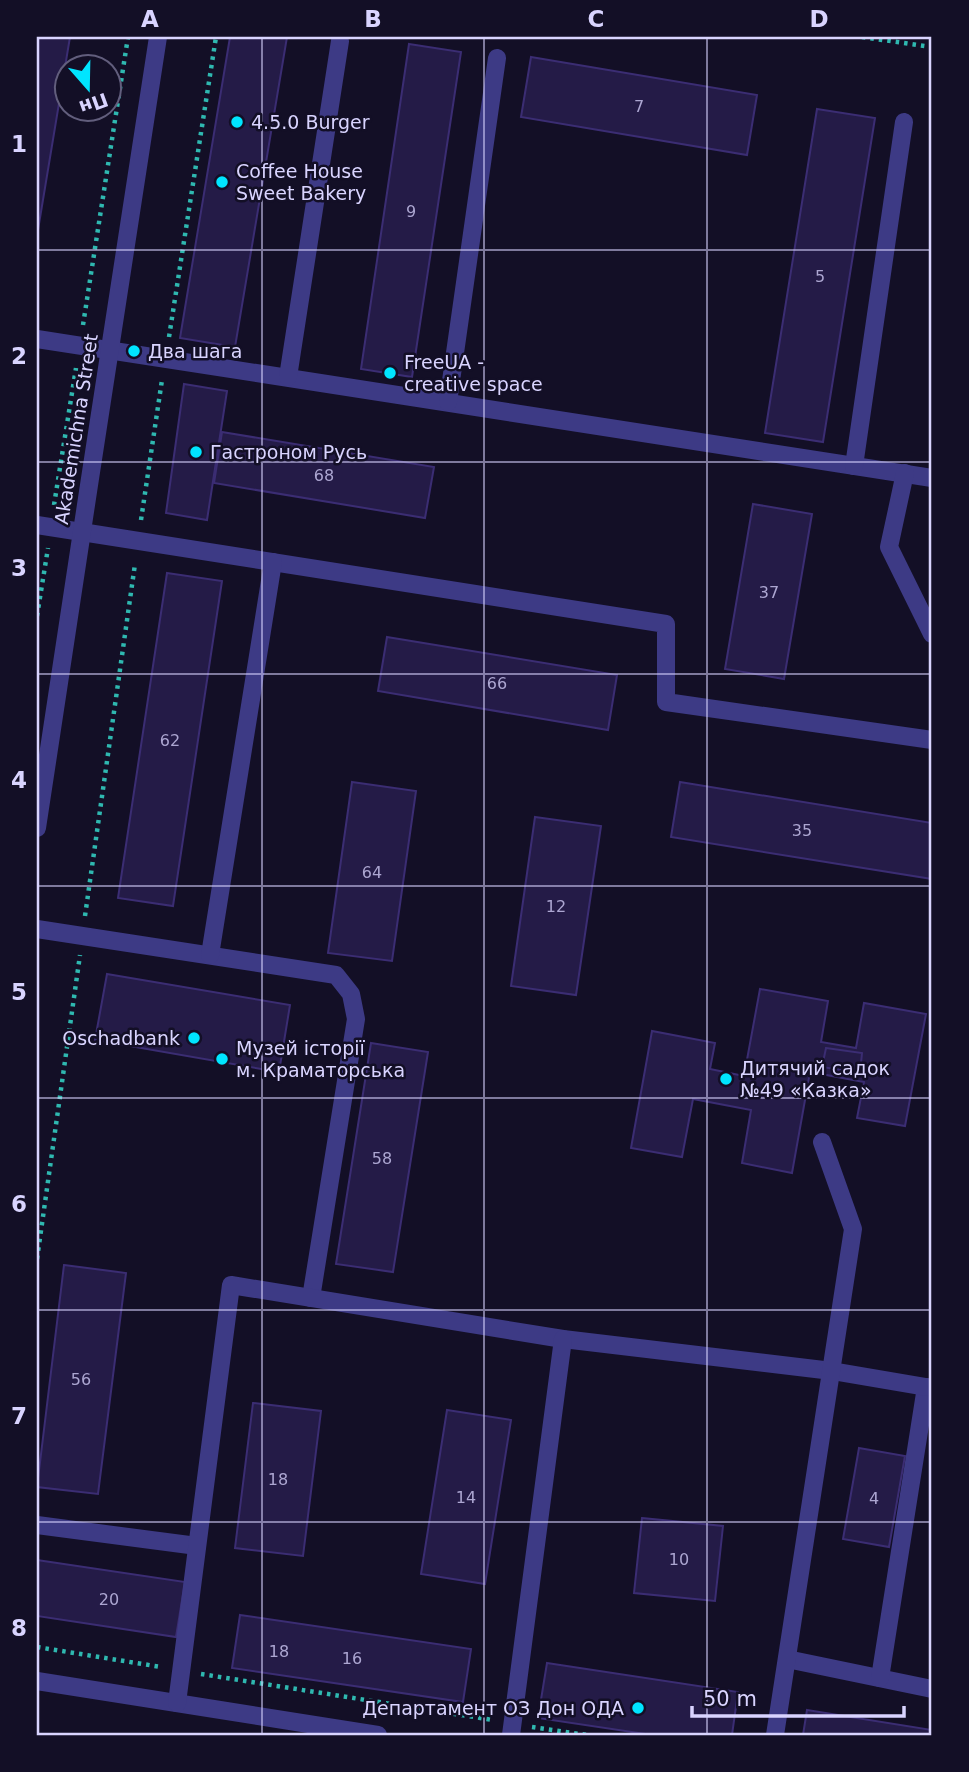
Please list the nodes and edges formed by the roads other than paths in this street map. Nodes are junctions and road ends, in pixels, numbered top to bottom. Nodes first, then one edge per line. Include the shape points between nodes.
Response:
1 (158, 37) edge
2 (340, 40) dead end
3 (497, 58) dead end
4 (904, 122) dead end
5 (37, 339) edge
6 (111, 351) junction
7 (288, 377) junction
8 (449, 402) junction
9 (854, 466) junction
10 (905, 472) junction
11 (932, 478) edge
12 (37, 524) edge
13 (81, 531) junction
14 (273, 562) junction
15 (932, 634) edge
16 (932, 740) edge
17 (37, 828) edge
18 (37, 929) edge
19 (210, 955) junction
20 (822, 1142) dead end
21 (311, 1298) junction
22 (563, 1339) junction
23 (832, 1371) junction
24 (929, 1387) edge
25 (37, 1525) edge
26 (197, 1546) junction
27 (787, 1659) junction
28 (880, 1678) junction
29 (37, 1681) edge
30 (932, 1689) edge
31 (177, 1703) junction
32 (279, 1727) edge
33 (512, 1729) edge
34 (379, 1735) edge
35 (775, 1735) edge

1 - 6 street, Akademichna Street
2 - 7 street
3 - 8 street
4 - 9 street
5 - 6 street
6 - 7 street
6 - 13 street, Akademichna Street
7 - 8 street
8 - 9 street
9 - 10 street
10 - 11 street
10 - 15 street via 889,547
12 - 13 street
13 - 14 street
13 - 17 street, Akademichna Street
14 - 16 street via 666,624 666,702
14 - 19 street
18 - 19 street
19 - 21 street via 336,975 351,994 356,1019
20 - 23 street via 853,1229
21 - 22 street
21 - 26 street via 231,1285
22 - 23 street
22 - 33 street
23 - 24 street
23 - 27 street
24 - 28 street
25 - 26 street
26 - 31 street
27 - 28 street
27 - 35 street
28 - 30 street
29 - 31 street
31 - 32 street
32 - 34 street

